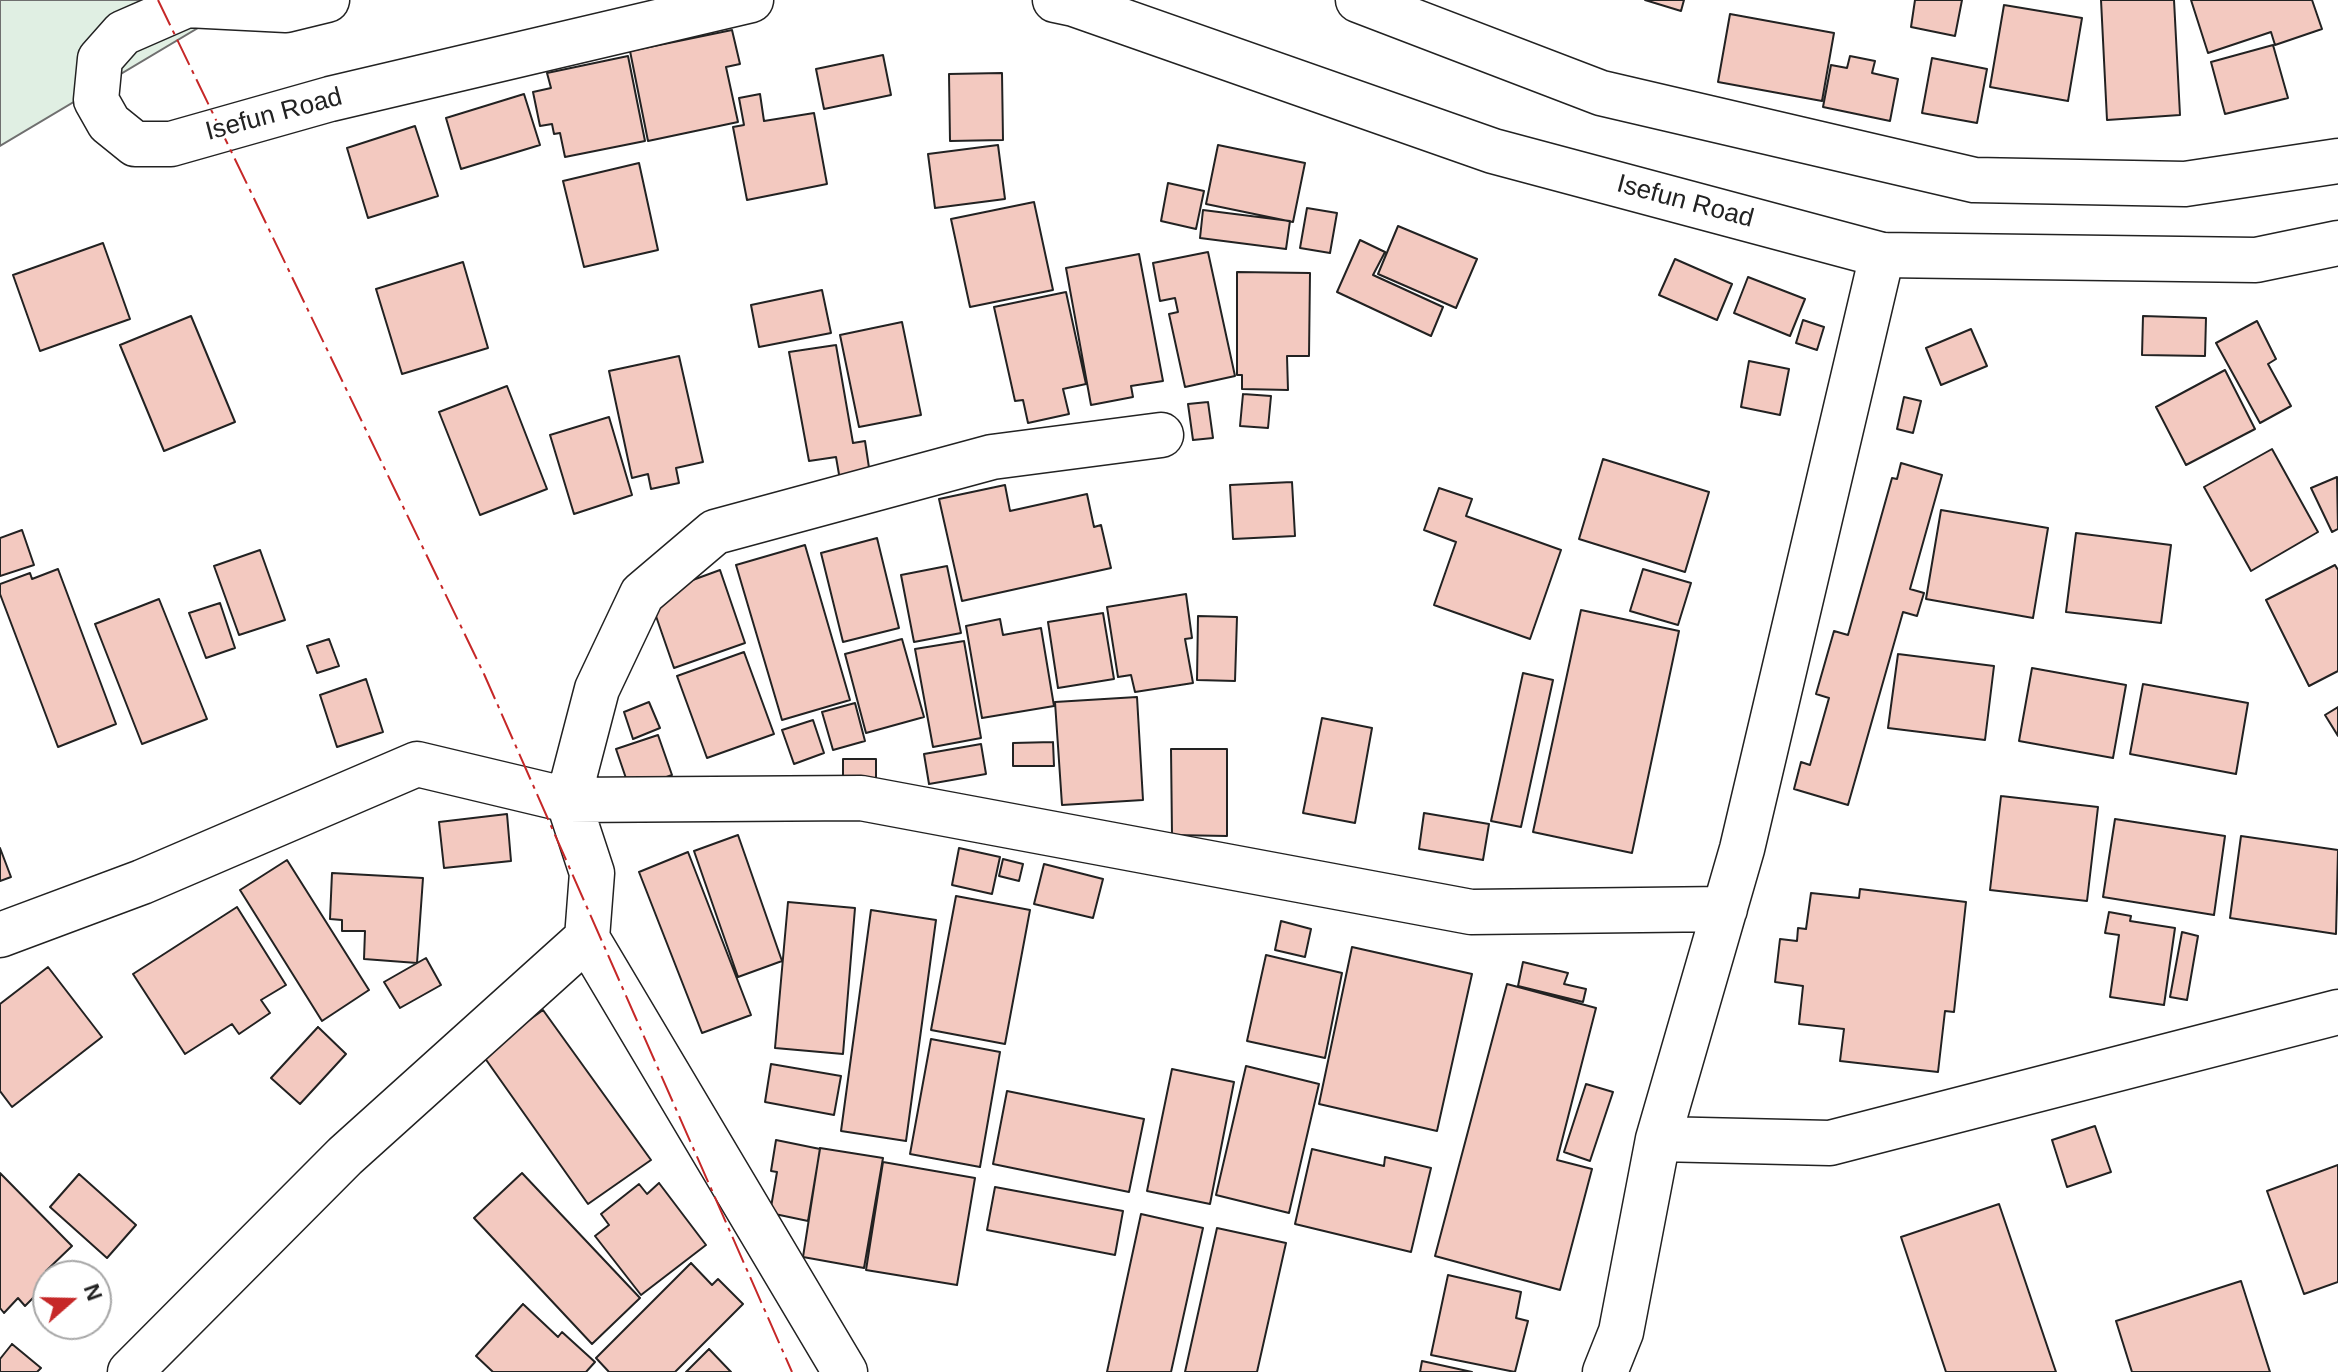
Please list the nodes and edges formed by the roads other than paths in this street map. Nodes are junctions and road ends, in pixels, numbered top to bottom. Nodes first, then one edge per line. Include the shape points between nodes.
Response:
1 (327, 0) edge
2 (751, 0) edge
3 (1055, 0) edge
4 (1358, 0) edge
5 (2338, 161) edge
6 (2338, 243) edge
7 (1882, 255) junction
8 (1161, 435) dead end
9 (568, 800) junction
10 (1725, 909) junction
11 (0, 935) edge
12 (587, 938) junction
13 (2338, 1012) edge
14 (1658, 1139) junction
15 (130, 1372) edge
16 (845, 1372) edge
17 (1605, 1372) edge

1 - 2 street, Isefun Road via 286,10 187,5 123,33 100,59 96,100 109,123 135,144 171,144 330,99
3 - 7 street, Isefun Road via 1493,151
4 - 5 street via 1601,93 1974,180 2185,184
6 - 7 street, Isefun Road via 2256,260
7 - 10 street
8 - 9 street via 992,457 715,532 642,594 597,689
9 - 10 street via 861,798 1471,912
9 - 11 street via 417,764 142,882
9 - 12 street via 592,873
10 - 14 street
12 - 15 street via 345,1156
12 - 16 street
13 - 14 street via 1830,1143
14 - 17 street via 1621,1332

